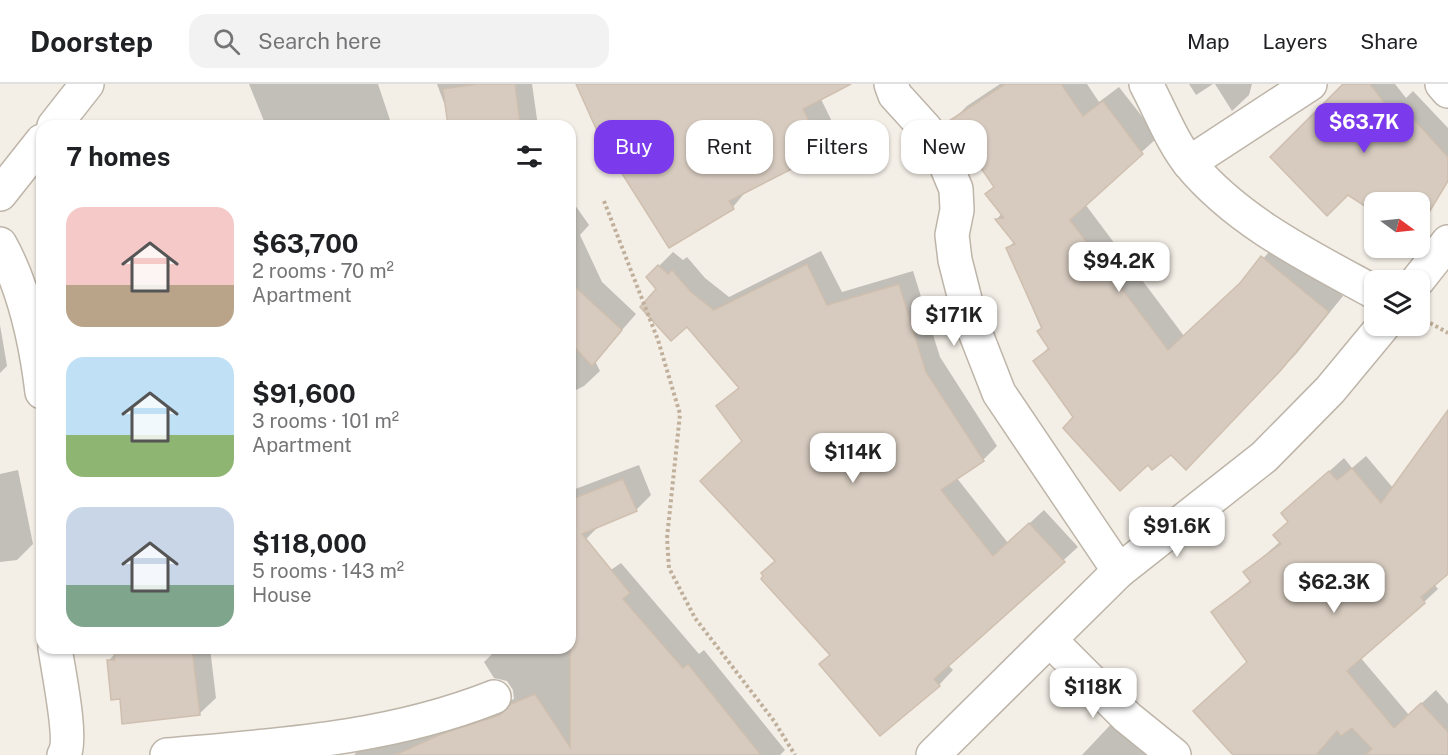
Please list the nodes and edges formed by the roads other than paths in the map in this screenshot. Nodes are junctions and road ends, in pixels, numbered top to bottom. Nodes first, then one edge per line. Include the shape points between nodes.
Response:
1 (87, 84) edge
2 (891, 84) edge
3 (1146, 84) edge
4 (1310, 84) edge
5 (1442, 84) edge
6 (1448, 91) edge
7 (59, 120) edge
8 (36, 149) edge
9 (1189, 163) junction
10 (0, 194) edge
11 (1448, 242) edge
12 (0, 244) edge
13 (1426, 270) edge
14 (1364, 286) edge
15 (1375, 336) edge
16 (36, 355) edge
17 (1119, 571) junction
18 (1050, 640) junction
19 (56, 654) edge
20 (494, 697) dead end
21 (64, 755) edge
22 (167, 755) edge
23 (933, 755) edge
24 (1173, 755) edge

1 - 7 street
2 - 17 street via 895,95 942,153 956,189 952,235 955,260 970,319 999,393
3 - 9 street
4 - 9 street
5 - 6 street
8 - 10 street
9 - 14 street via 1218,194 1270,232
11 - 13 street
12 - 16 street via 15,271
15 - 17 street via 1330,390 1264,457
17 - 18 street
18 - 23 street
18 - 24 street via 1127,717
19 - 21 street via 68,749
20 - 22 street via 414,724 367,734

